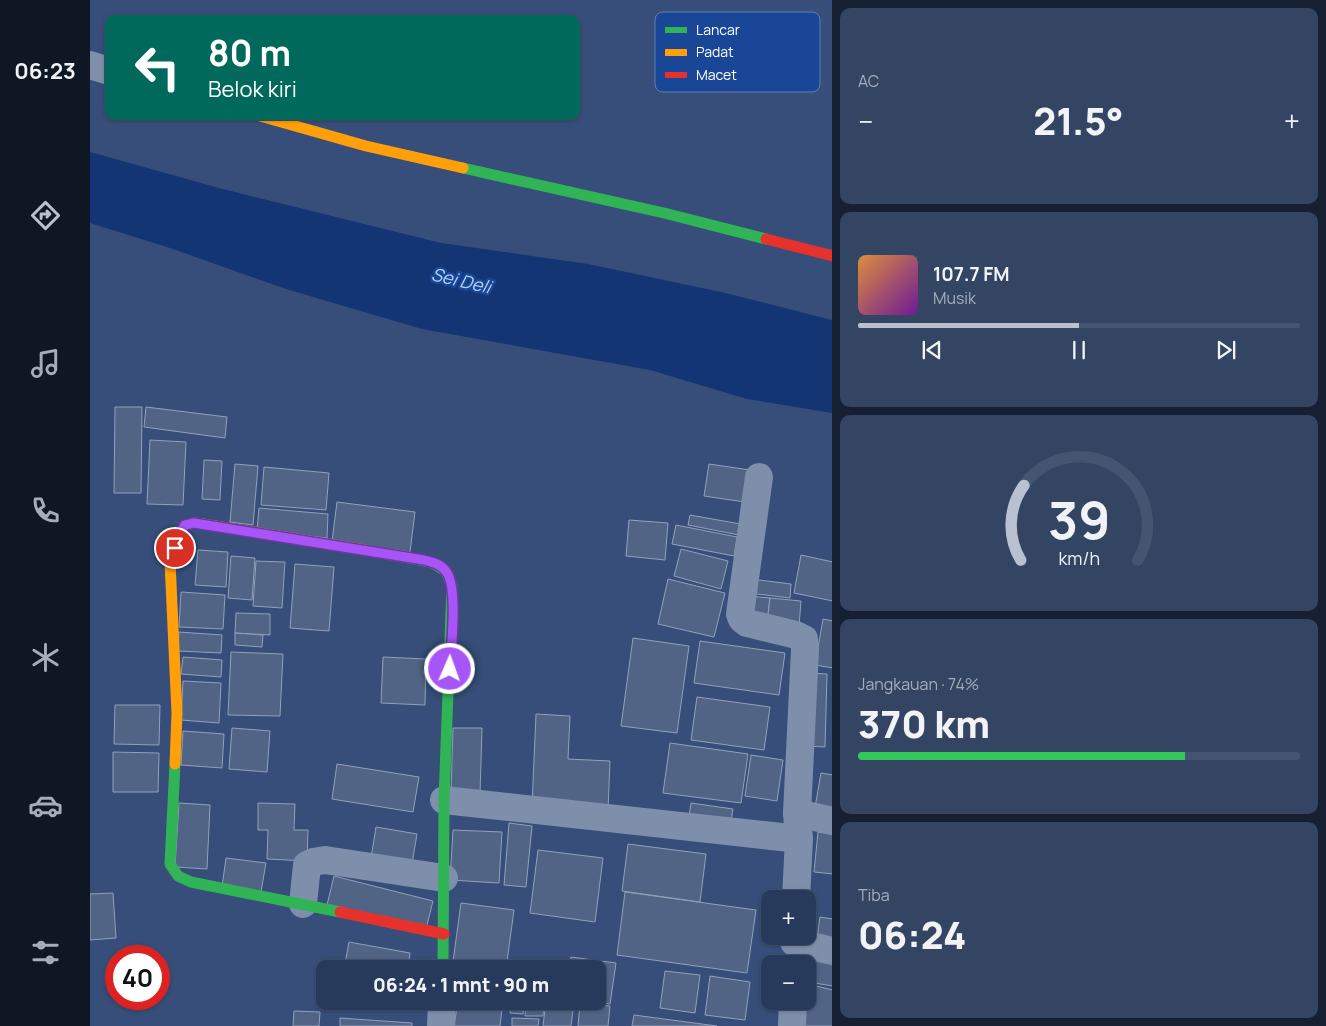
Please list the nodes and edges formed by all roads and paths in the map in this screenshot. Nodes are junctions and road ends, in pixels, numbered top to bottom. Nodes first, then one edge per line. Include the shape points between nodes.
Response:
1 (90, 65) edge
2 (105, 70) edge
3 (274, 120) edge
4 (832, 256) edge
5 (759, 477) dead end
6 (444, 800) junction
7 (832, 821) edge
8 (798, 826) junction
9 (444, 878) junction
10 (796, 890) edge
11 (303, 904) junction
12 (444, 934) junction
13 (794, 947) edge
14 (832, 951) edge
15 (443, 960) edge
16 (442, 1010) edge
17 (793, 1010) edge
18 (441, 1026) edge
19 (792, 1026) edge

1 - 2 street
3 - 4 street via 366,146 664,212
5 - 8 street via 740,614 747,623 796,635 804,640
6 - 8 street
6 - 9 street
6 - 11 street via 453,594 452,581 446,570 424,560 203,524 185,525 170,562 177,713 170,864 178,877 190,882
7 - 8 street
8 - 10 street
9 - 11 street via 325,860 313,862 307,865
9 - 12 street
11 - 12 street
12 - 15 street
13 - 14 street
16 - 18 street
17 - 19 street

